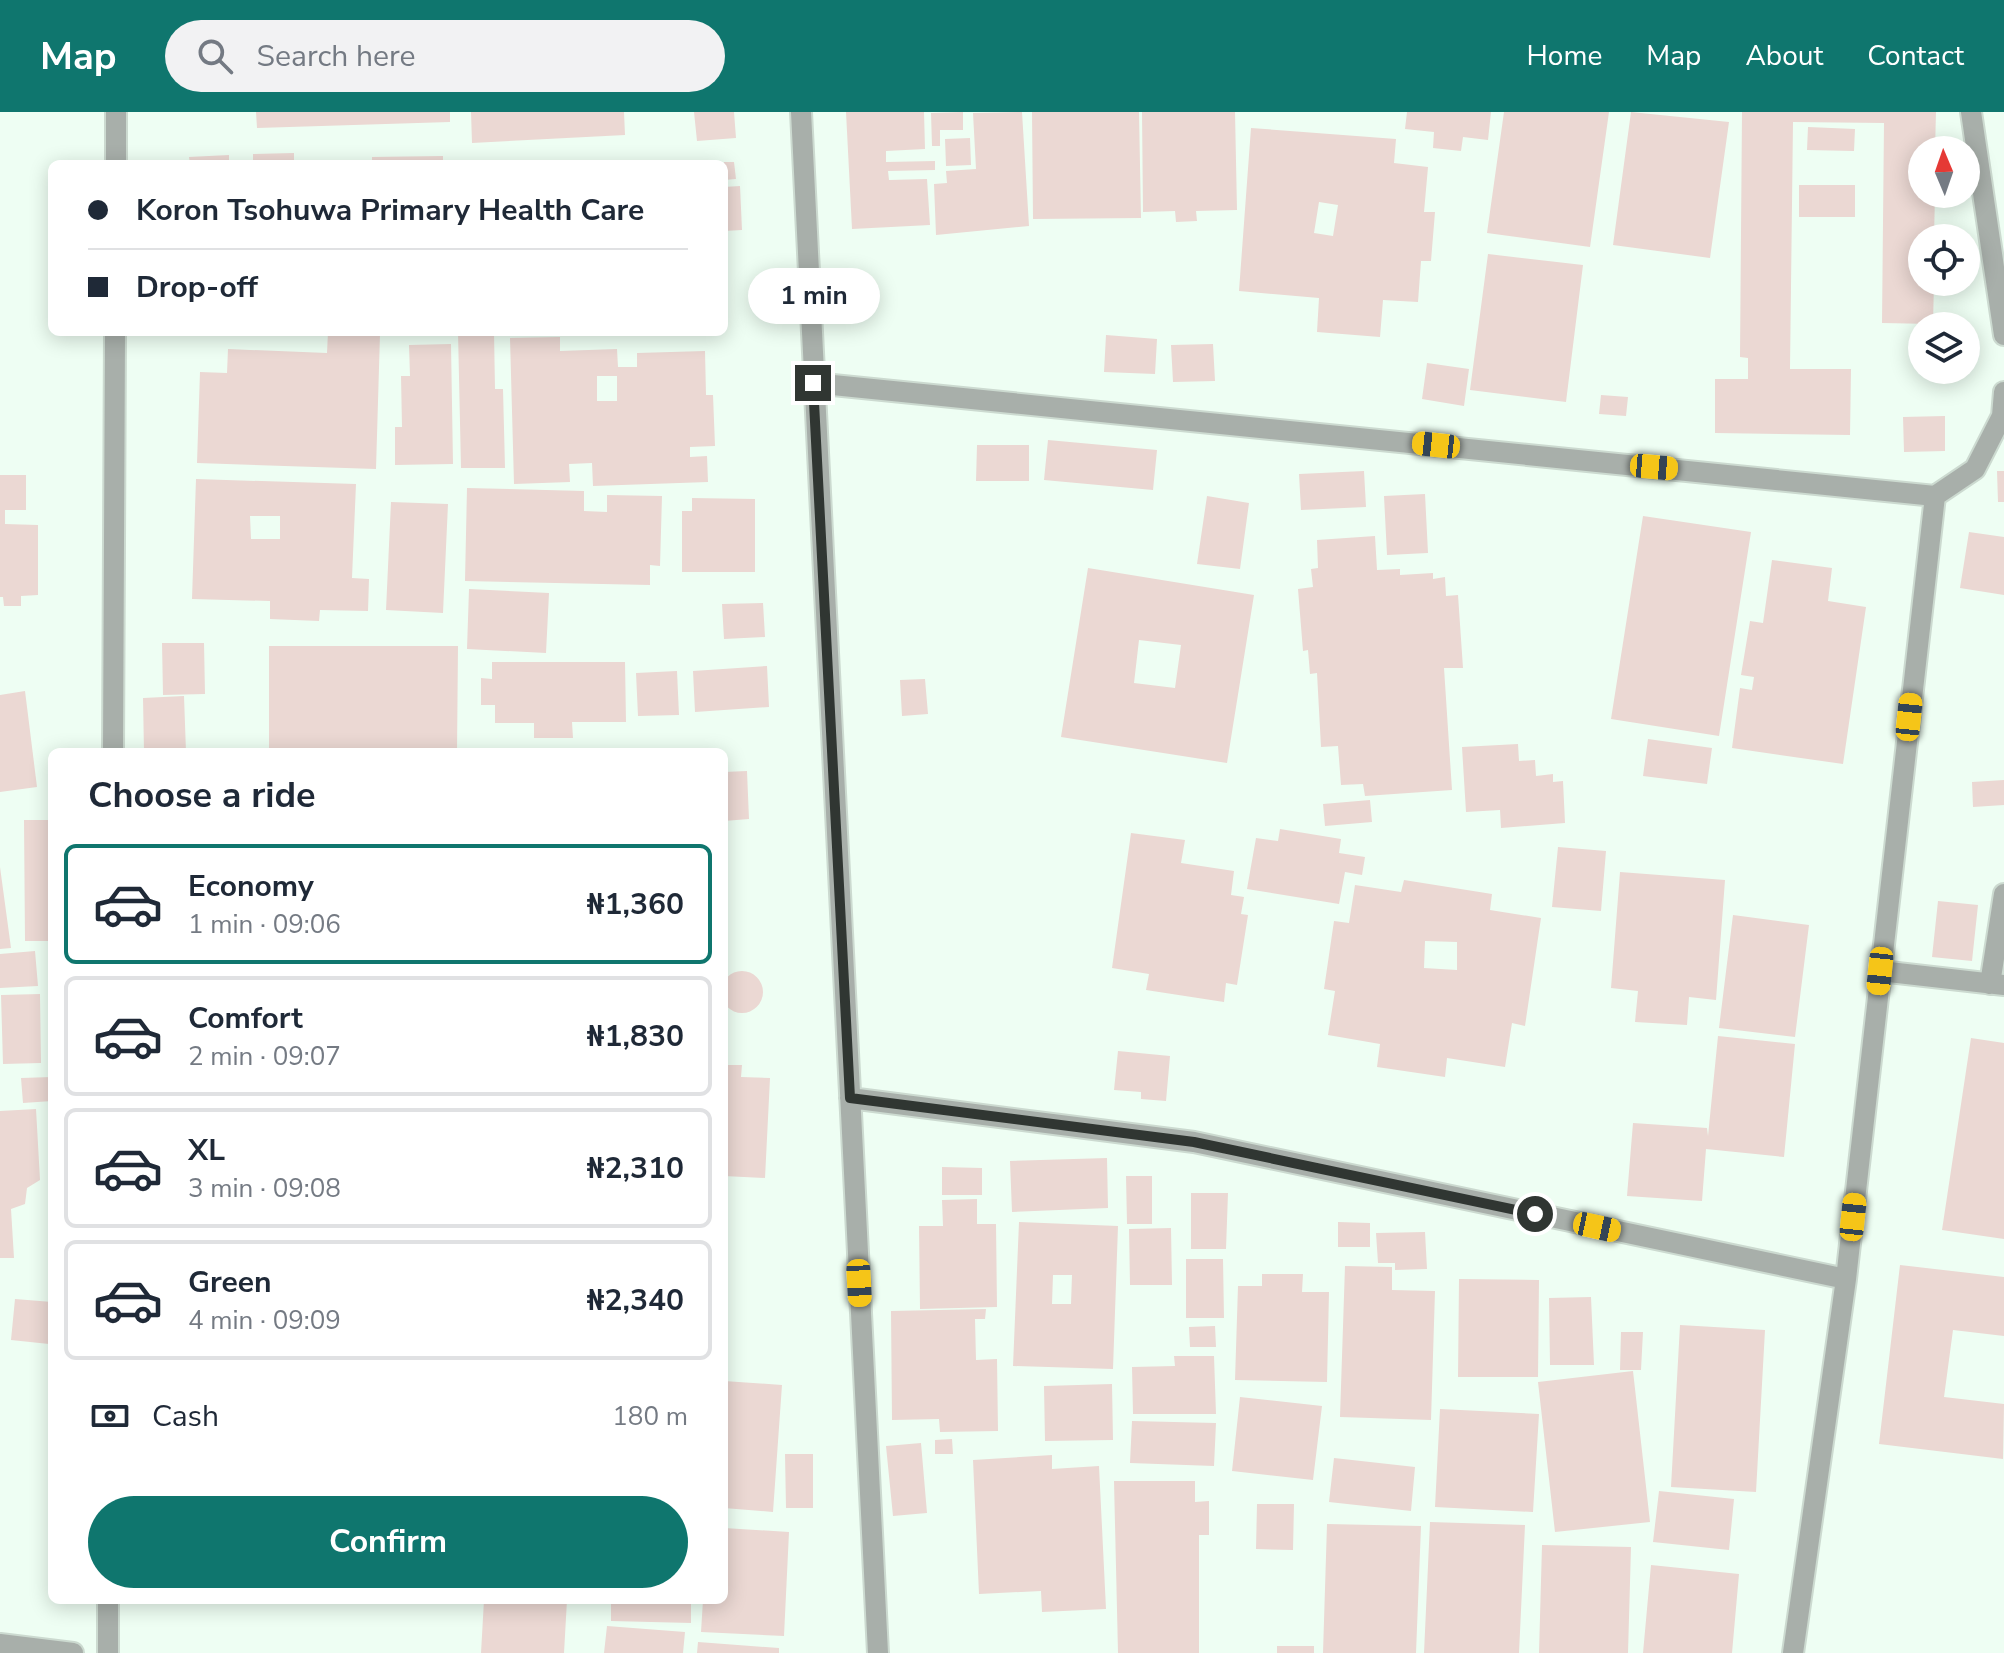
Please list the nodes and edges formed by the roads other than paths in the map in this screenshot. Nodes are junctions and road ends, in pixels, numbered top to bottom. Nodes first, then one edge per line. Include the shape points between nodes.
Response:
1 (116, 112) edge
2 (801, 112) edge
3 (1971, 112) edge
4 (116, 160) edge
5 (2004, 335) edge
6 (115, 336) edge
7 (813, 383) junction
8 (2004, 392) edge
9 (1935, 496) junction
10 (113, 748) edge
11 (2004, 894) edge
12 (1880, 971) junction
13 (1997, 984) edge
14 (850, 1098) junction
15 (1846, 1279) junction
16 (108, 1604) edge
17 (0, 1644) edge
18 (73, 1653) edge
19 (108, 1653) edge
20 (878, 1653) edge
21 (1793, 1653) edge

1 - 4 street
2 - 7 street
3 - 5 street
6 - 10 street
7 - 9 street
7 - 14 street
8 - 9 street via 2002,416 1975,469
9 - 12 street
11 - 13 street
12 - 13 street
12 - 15 street
14 - 15 street via 1194,1142
14 - 20 street
15 - 21 street
16 - 19 street
17 - 18 street

